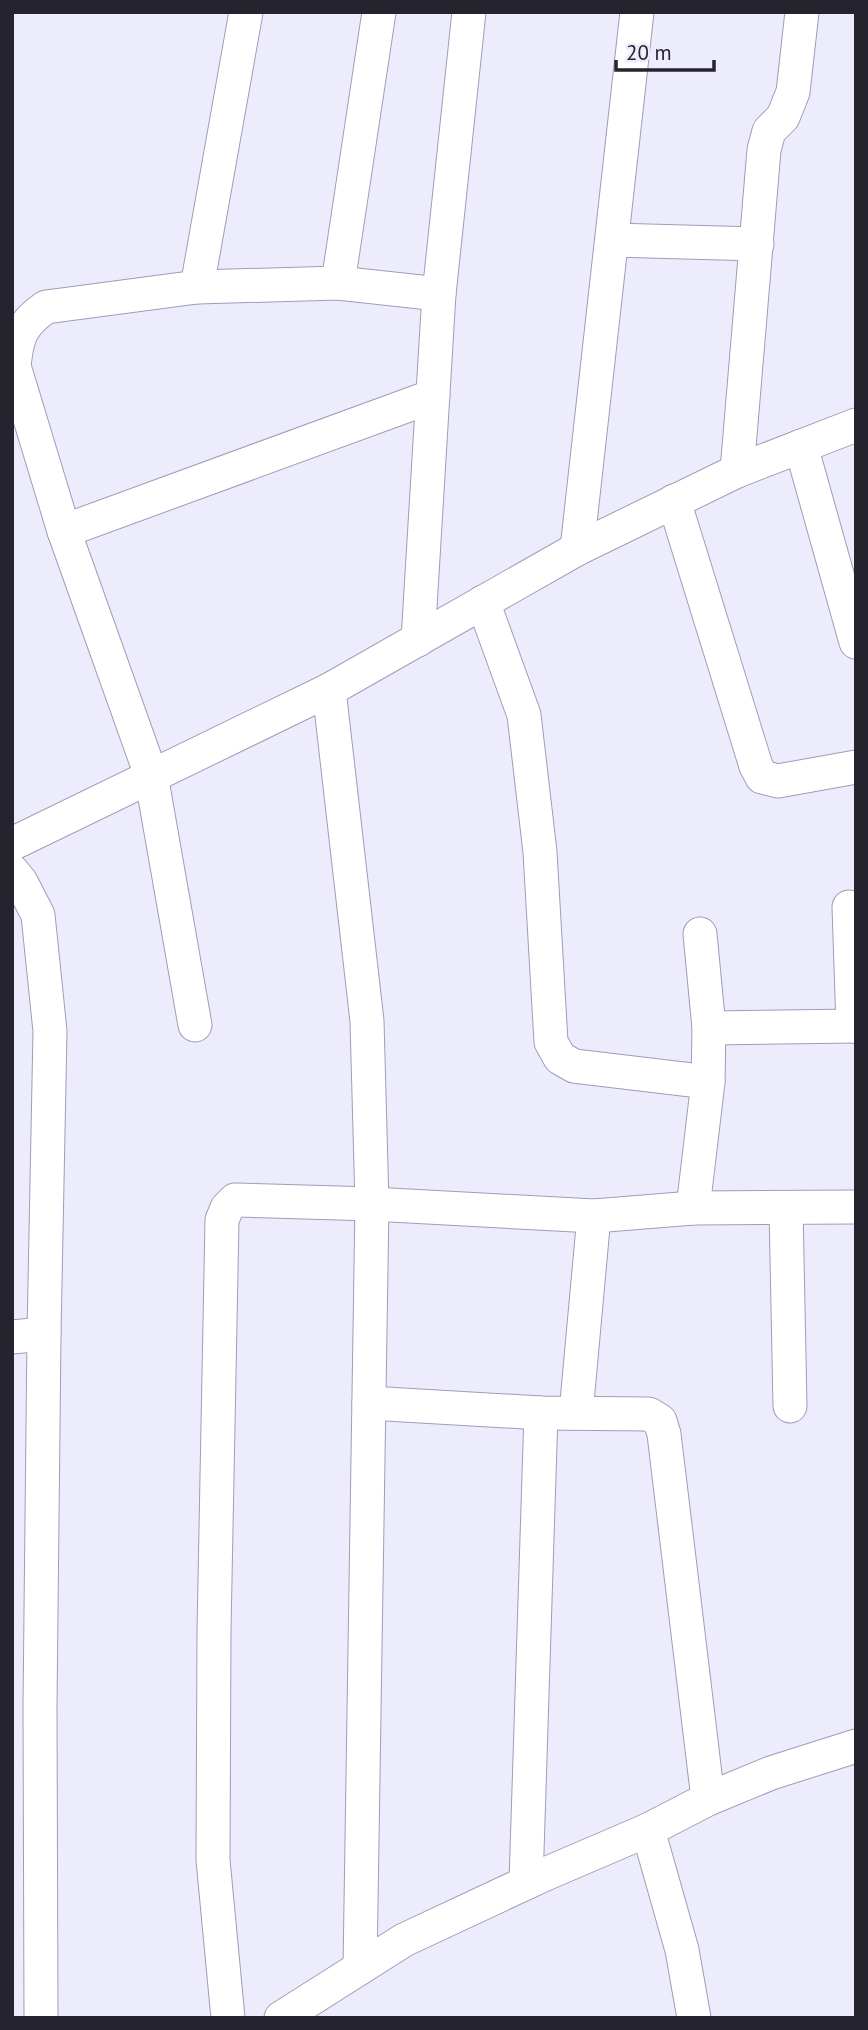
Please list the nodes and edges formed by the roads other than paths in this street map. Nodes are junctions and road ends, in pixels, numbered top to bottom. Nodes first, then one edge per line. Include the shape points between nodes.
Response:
1 (246, 12) edge
2 (379, 12) edge
3 (469, 12) edge
4 (638, 12) edge
5 (802, 12) edge
6 (612, 240) junction
7 (757, 244) junction
8 (338, 283) junction
9 (198, 287) junction
10 (439, 294) junction
11 (433, 396) junction
12 (856, 425) edge
13 (801, 446) junction
14 (737, 471) junction
15 (674, 501) junction
16 (64, 531) junction
17 (577, 549) junction
18 (483, 602) junction
19 (418, 640) junction
20 (856, 642) edge
21 (329, 690) junction
22 (856, 767) edge
23 (152, 775) junction
24 (12, 844) edge
25 (12, 871) edge
26 (849, 907) dead end
27 (699, 934) dead end
28 (195, 1025) dead end
29 (854, 1026) edge
30 (709, 1028) junction
31 (708, 1082) junction
32 (372, 1204) junction
33 (856, 1207) edge
34 (693, 1208) junction
35 (786, 1208) junction
36 (593, 1216) junction
37 (28, 1336) edge
38 (369, 1403) junction
39 (790, 1406) dead end
40 (541, 1413) junction
41 (576, 1413) junction
42 (856, 1746) edge
43 (708, 1799) junction
44 (648, 1830) junction
45 (526, 1883) junction
46 (360, 1968) junction
47 (41, 2018) edge
48 (228, 2018) edge
49 (281, 2018) edge
50 (694, 2018) edge

1 - 9 street
2 - 8 street
3 - 10 street
4 - 6 street
5 - 7 street via 793,92 783,117 769,131 764,150
6 - 7 street
6 - 17 street
7 - 14 street
8 - 9 street
8 - 10 street
9 - 16 street via 46,307 28,319 17,342 14,366
10 - 11 street
11 - 16 street
11 - 19 street
12 - 13 street
13 - 14 street
13 - 20 street
14 - 15 street
15 - 17 street
15 - 22 street via 762,778 778,781
16 - 23 street
17 - 18 street
18 - 19 street
18 - 31 street via 524,715 540,852 551,1042 560,1058 574,1066
19 - 21 street
21 - 23 street
21 - 32 street via 367,1021
23 - 24 street
23 - 28 street
25 - 37 street via 38,915 50,1031
26 - 29 street
27 - 30 street
29 - 30 street
30 - 31 street
31 - 34 street
32 - 36 street
32 - 38 street
32 - 48 street via 235,1200 222,1220 213,1860
33 - 35 street
34 - 35 street
34 - 36 street
35 - 39 street
36 - 41 street
37 - 47 street via 40,1706
38 - 40 street
38 - 46 street
40 - 41 street
40 - 45 street
41 - 43 street via 649,1413 660,1421
42 - 43 street
43 - 44 street
44 - 45 street
44 - 50 street via 682,1950
45 - 46 street via 404,1940
46 - 49 street

